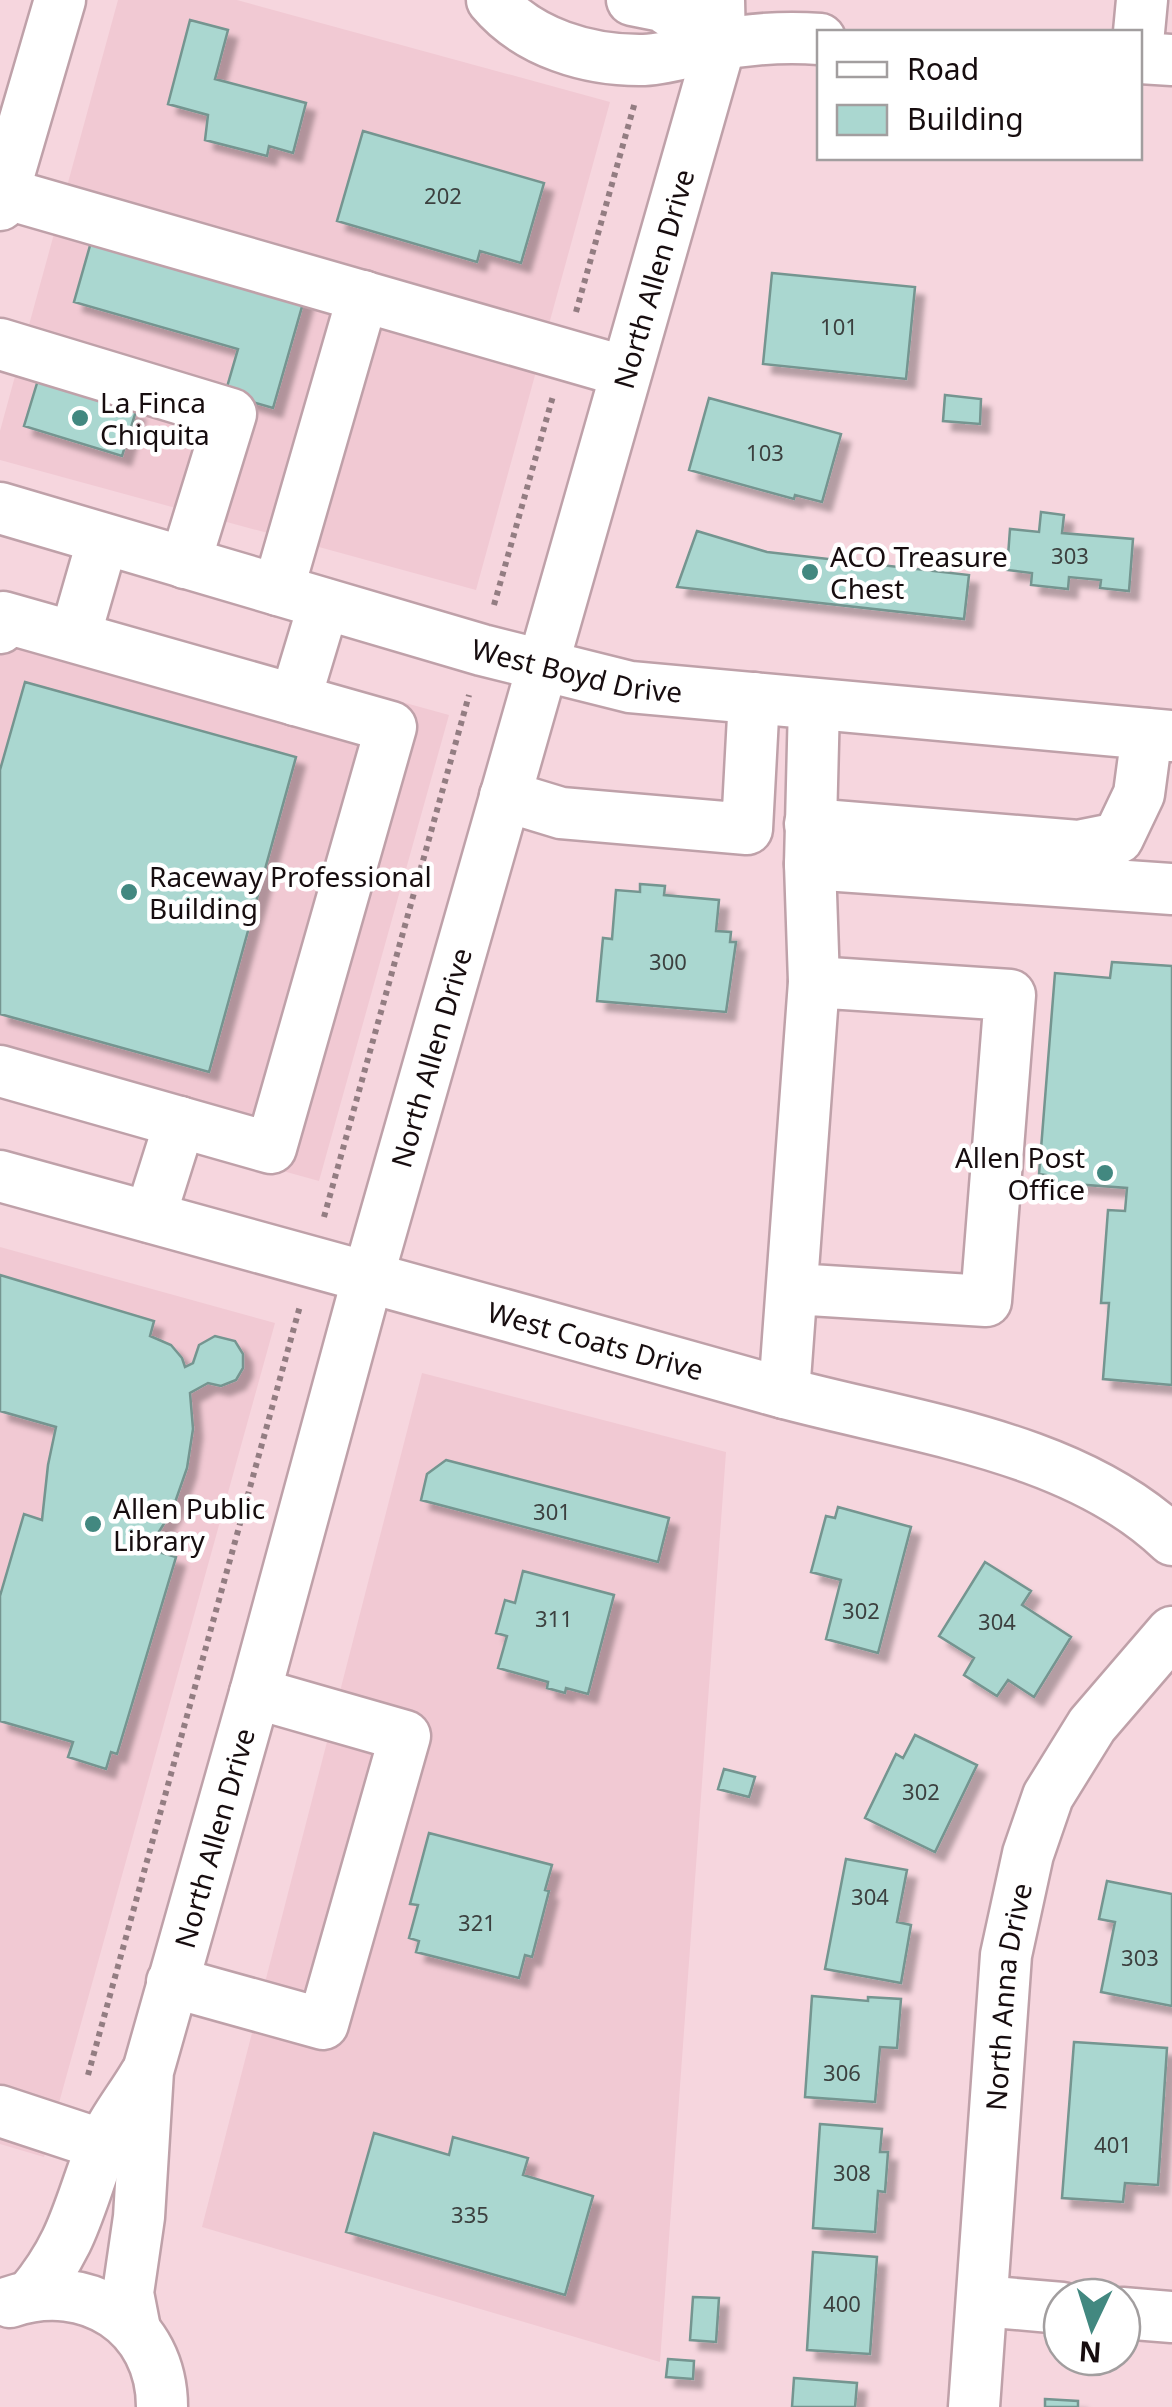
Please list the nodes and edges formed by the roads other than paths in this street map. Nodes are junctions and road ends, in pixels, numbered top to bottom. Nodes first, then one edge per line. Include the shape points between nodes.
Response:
1 (60, 0) edge
2 (492, 0) edge
3 (632, 0) edge
4 (750, 0) edge
5 (1142, 0) edge
6 (719, 22) edge
7 (1140, 30) edge
8 (817, 38) edge
9 (1142, 58) edge
10 (1172, 60) edge
11 (1, 197) edge
12 (363, 296) junction
13 (0, 344) edge
14 (626, 372) junction
15 (0, 508) edge
16 (103, 539) junction
17 (185, 564) junction
18 (301, 597) junction
19 (0, 628) edge
20 (75, 636) junction
21 (543, 666) junction
22 (754, 698) junction
23 (295, 700) junction
24 (814, 704) junction
25 (1160, 735) edge
26 (505, 796) junction
27 (810, 844) junction
28 (1172, 889) edge
29 (814, 982) junction
30 (0, 1071) edge
31 (180, 1122) junction
32 (0, 1176) edge
33 (150, 1217) junction
34 (368, 1276) junction
35 (794, 1289) junction
36 (784, 1394) junction
37 (1172, 1540) edge
38 (1172, 1632) edge
39 (255, 1693) junction
40 (172, 1982) junction
41 (148, 2071) junction
42 (0, 2112) edge
43 (88, 2140) junction
44 (16, 2300) edge
45 (982, 2302) junction
46 (1042, 2306) edge
47 (1142, 2315) edge
48 (1172, 2317) edge
49 (134, 2329) junction
50 (163, 2406) edge
51 (974, 2407) edge

1 - 11 street
2 - 6 street via 534,37 600,56 646,60
3 - 6 street
4 - 6 street, North Allen Drive
5 - 7 street
6 - 8 street
6 - 14 street, North Allen Drive
9 - 10 street
11 - 12 street
12 - 14 street
12 - 18 street
13 - 17 street via 231,414
14 - 21 street, North Allen Drive
15 - 16 street, West Boyd Drive
16 - 17 street, West Boyd Drive
16 - 20 street
17 - 18 street, West Boyd Drive
18 - 21 street, West Boyd Drive
18 - 23 street
19 - 20 street via 3,617
20 - 23 street
21 - 22 street, West Boyd Drive via 630,687
21 - 26 street, North Allen Drive
22 - 24 street, West Boyd Drive
22 - 26 street via 747,829 561,813
23 - 31 street via 391,726 271,1148
24 - 25 street, West Boyd Drive
24 - 27 street
25 - 27 street via 1118,838 1078,846
26 - 34 street, North Allen Drive
27 - 28 street
27 - 29 street
29 - 35 street
29 - 35 street via 1010,995 986,1301
30 - 31 street
31 - 33 street
32 - 33 street, West Coats Drive
33 - 34 street, West Coats Drive
34 - 36 street, West Coats Drive
34 - 39 street, North Allen Drive
35 - 36 street
36 - 37 street, West Coats Drive via 1005,1450 1093,1484
38 - 45 street, North Anna Drive via 1092,1725 1048,1796 1028,1854 1006,1955
39 - 40 street, North Allen Drive
39 - 40 street via 404,1736 323,2024
40 - 41 street, North Allen Drive
41 - 43 street, North Allen Drive
41 - 49 street, North Allen Drive via 128,2293
42 - 43 street
43 - 44 street, North Allen Drive via 67,2242 56,2265
44 - 49 street via 60,2293 88,2298
45 - 46 street
45 - 51 street, North Anna Drive
47 - 48 street
49 - 50 street via 150,2351

